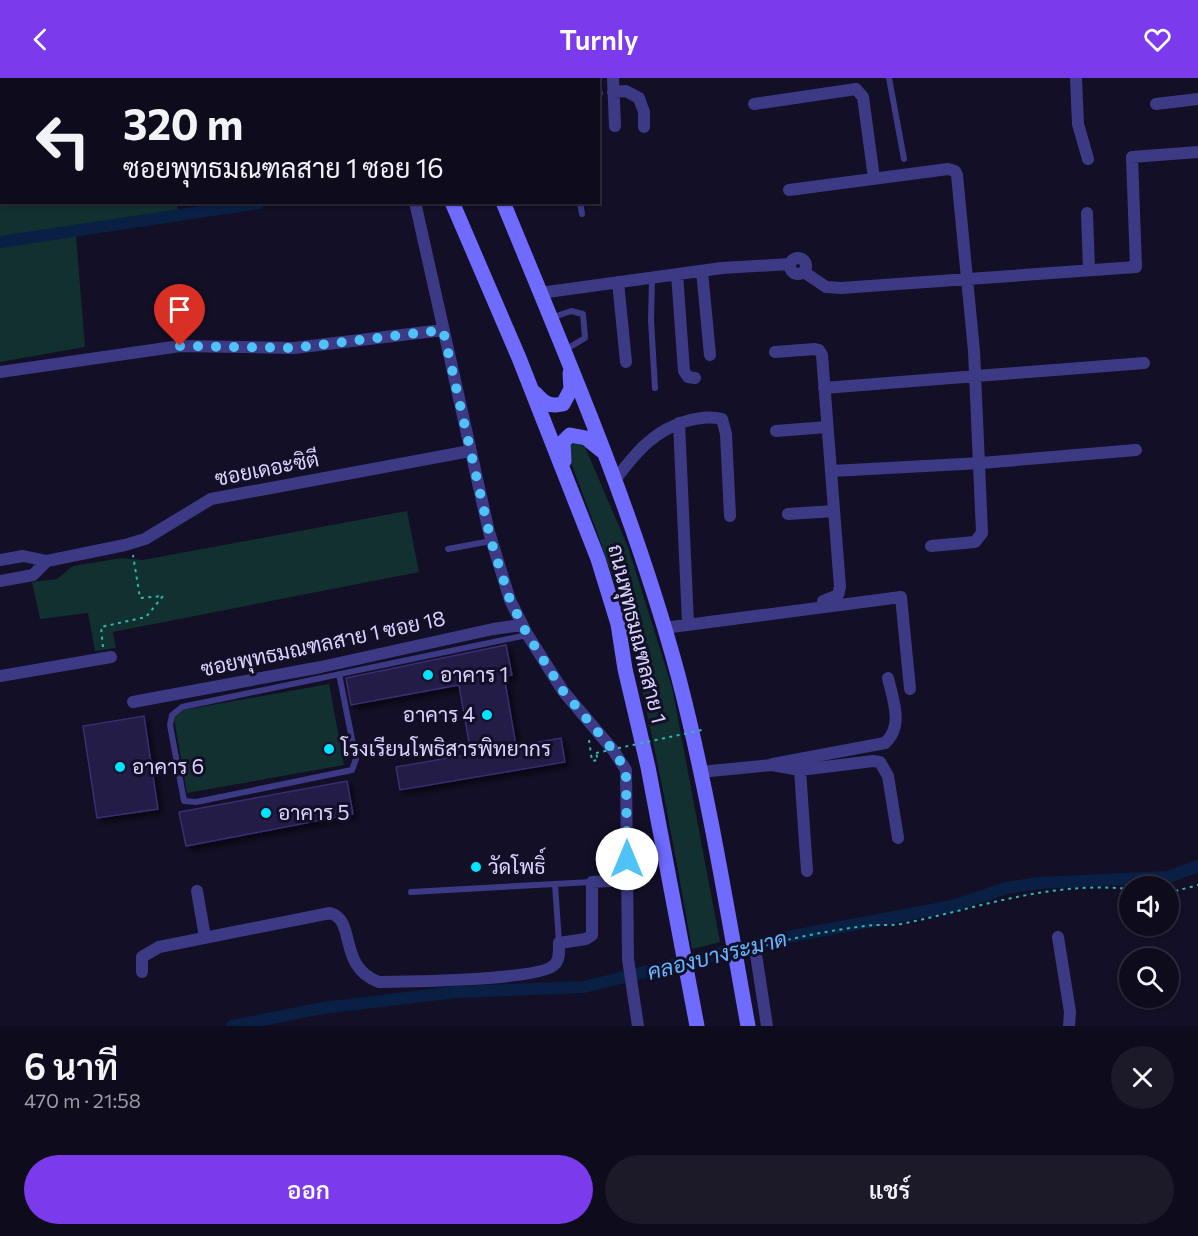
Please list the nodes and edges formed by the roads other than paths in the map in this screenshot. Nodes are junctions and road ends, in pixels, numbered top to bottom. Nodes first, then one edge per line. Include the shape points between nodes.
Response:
1 (612, 78) edge
2 (889, 78) edge
3 (1076, 78) edge
4 (613, 92) junction
5 (1198, 99) edge
6 (754, 104) dead end
7 (1156, 104) dead end
8 (615, 126) dead end
9 (644, 127) dead end
10 (1198, 152) edge
11 (904, 159) dead end
12 (1088, 159) dead end
13 (874, 178) junction
14 (789, 190) dead end
15 (415, 204) edge
16 (453, 204) edge
17 (504, 204) edge
18 (580, 204) edge
19 (1087, 213) dead end
20 (582, 214) dead end
21 (1089, 270) junction
22 (702, 271) junction
23 (677, 274) junction
24 (652, 277) junction
25 (966, 280) junction
26 (618, 282) junction
27 (540, 293) junction
28 (551, 318) junction
29 (443, 330) junction
30 (776, 352) dead end
31 (566, 356) junction
32 (711, 356) dead end
33 (626, 362) dead end
34 (1144, 363) dead end
35 (0, 372) edge
36 (976, 376) junction
37 (695, 378) dead end
38 (655, 388) dead end
39 (824, 388) junction
40 (533, 390) junction
41 (679, 423) junction
42 (827, 427) junction
43 (776, 431) dead end
44 (1136, 450) dead end
45 (470, 451) junction
46 (604, 452) junction
47 (981, 463) junction
48 (832, 471) junction
49 (566, 473) junction
50 (615, 480) junction
51 (834, 511) junction
52 (788, 514) dead end
53 (730, 516) dead end
54 (491, 541) junction
55 (931, 546) dead end
56 (448, 549) dead end
57 (0, 560) edge
58 (47, 561) junction
59 (0, 581) edge
60 (807, 604) dead end
61 (688, 623) junction
62 (664, 628) junction
63 (525, 630) junction
64 (108, 658) road end
65 (339, 674) junction
66 (0, 676) edge
67 (888, 678) dead end
68 (910, 689) dead end
69 (133, 702) dead end
70 (772, 765) junction
71 (648, 767) junction
72 (626, 770) junction
73 (800, 771) junction
74 (700, 772) junction
75 (898, 838) dead end
76 (807, 871) dead end
77 (627, 880) junction
78 (592, 882) junction
79 (555, 884) junction
80 (196, 891) dead end
81 (411, 892) dead end
82 (205, 937) junction
83 (1058, 937) dead end
84 (559, 943) junction
85 (755, 948) road end
86 (142, 972) dead end
87 (638, 1026) edge
88 (697, 1026) edge
89 (748, 1026) edge
90 (767, 1026) edge
91 (1069, 1026) edge

1 - 4 street
2 - 11 lane
3 - 12 street via 1078,124
4 - 8 street
4 - 9 street via 626,91 639,98
5 - 7 street
6 - 13 street via 856,89 863,97
10 - 21 street via 1132,157 1136,267
13 - 14 street
13 - 25 street via 955,171
15 - 29 street
16 - 40 main road, ถนนพุทธมณฑลสาย 1
17 - 27 main road, ถนนพุทธมณฑลสาย 1
18 - 20 lane
19 - 21 street
21 - 25 street
22 - 23 street
22 - 25 street via 790,264 795,274 804,272 826,287 841,288
22 - 32 street
23 - 24 street
23 - 37 street via 684,371
24 - 26 street
24 - 38 lane
25 - 36 street
26 - 27 street
26 - 33 street
27 - 28 main road, ถนนพุทธมณฑลสาย 1
28 - 31 main road, ถนนพุทธมณฑลสาย 1
28 - 31 lane via 571,311 583,314 585,338
29 - 35 street via 294,348 180,346
29 - 45 street
30 - 39 street via 819,350
31 - 40 main road via 571,389 563,404 544,403
31 - 46 main road, ถนนพุทธมณฑลสาย 1
34 - 36 street
36 - 39 street
36 - 47 street
39 - 42 street
40 - 49 main road, ถนนพุทธมณฑลสาย 1
41 - 50 street via 654,435
41 - 53 street via 705,417 722,419
41 - 61 street
42 - 43 street
42 - 48 street
44 - 47 street
45 - 54 street
45 - 58 street, ซอยเดอะซิตี via 211,499 145,539
46 - 49 main road via 586,438 570,435 563,442
46 - 50 main road, ถนนพุทธมณฑลสาย 1
47 - 48 street
47 - 55 street via 980,539
48 - 51 street
49 - 71 main road, ถนนพุทธมณฑลสาย 1 via 618,624
50 - 62 main road, ถนนพุทธมณฑลสาย 1
51 - 52 street
51 - 60 street via 838,595
54 - 56 lane
54 - 63 street via 510,600
57 - 58 street, ซอยเดอะซิตี via 23,556
58 - 59 street, ซอยเดอะซิตี via 33,575
61 - 62 street
61 - 68 street via 901,597
62 - 74 main road, ถนนพุทธมณฑลสาย 1
63 - 65 lane
63 - 69 street, ซอยพุทธมณฑลสาย 1 ซอย 18 via 493,629 321,667
63 - 72 street via 563,691
64 - 66 street
65 - 65 lane via 192,704 176,711 170,725 184,801 196,802 352,770 356,759
67 - 70 street via 897,726 885,742
70 - 73 street
70 - 74 street
71 - 72 street
71 - 88 main road, ถนนพุทธมณฑลสาย 1
72 - 77 street
73 - 75 street via 880,762 888,776
73 - 76 street
74 - 89 main road, ถนนพุทธมณฑลสาย 1
77 - 78 street
77 - 87 street via 628,959
78 - 79 lane
78 - 84 street via 592,935
79 - 81 lane
79 - 84 lane
80 - 82 street
82 - 84 street via 330,913 344,924 358,970 379,982 539,972 555,965
82 - 86 street via 146,952
83 - 91 street
85 - 90 street

